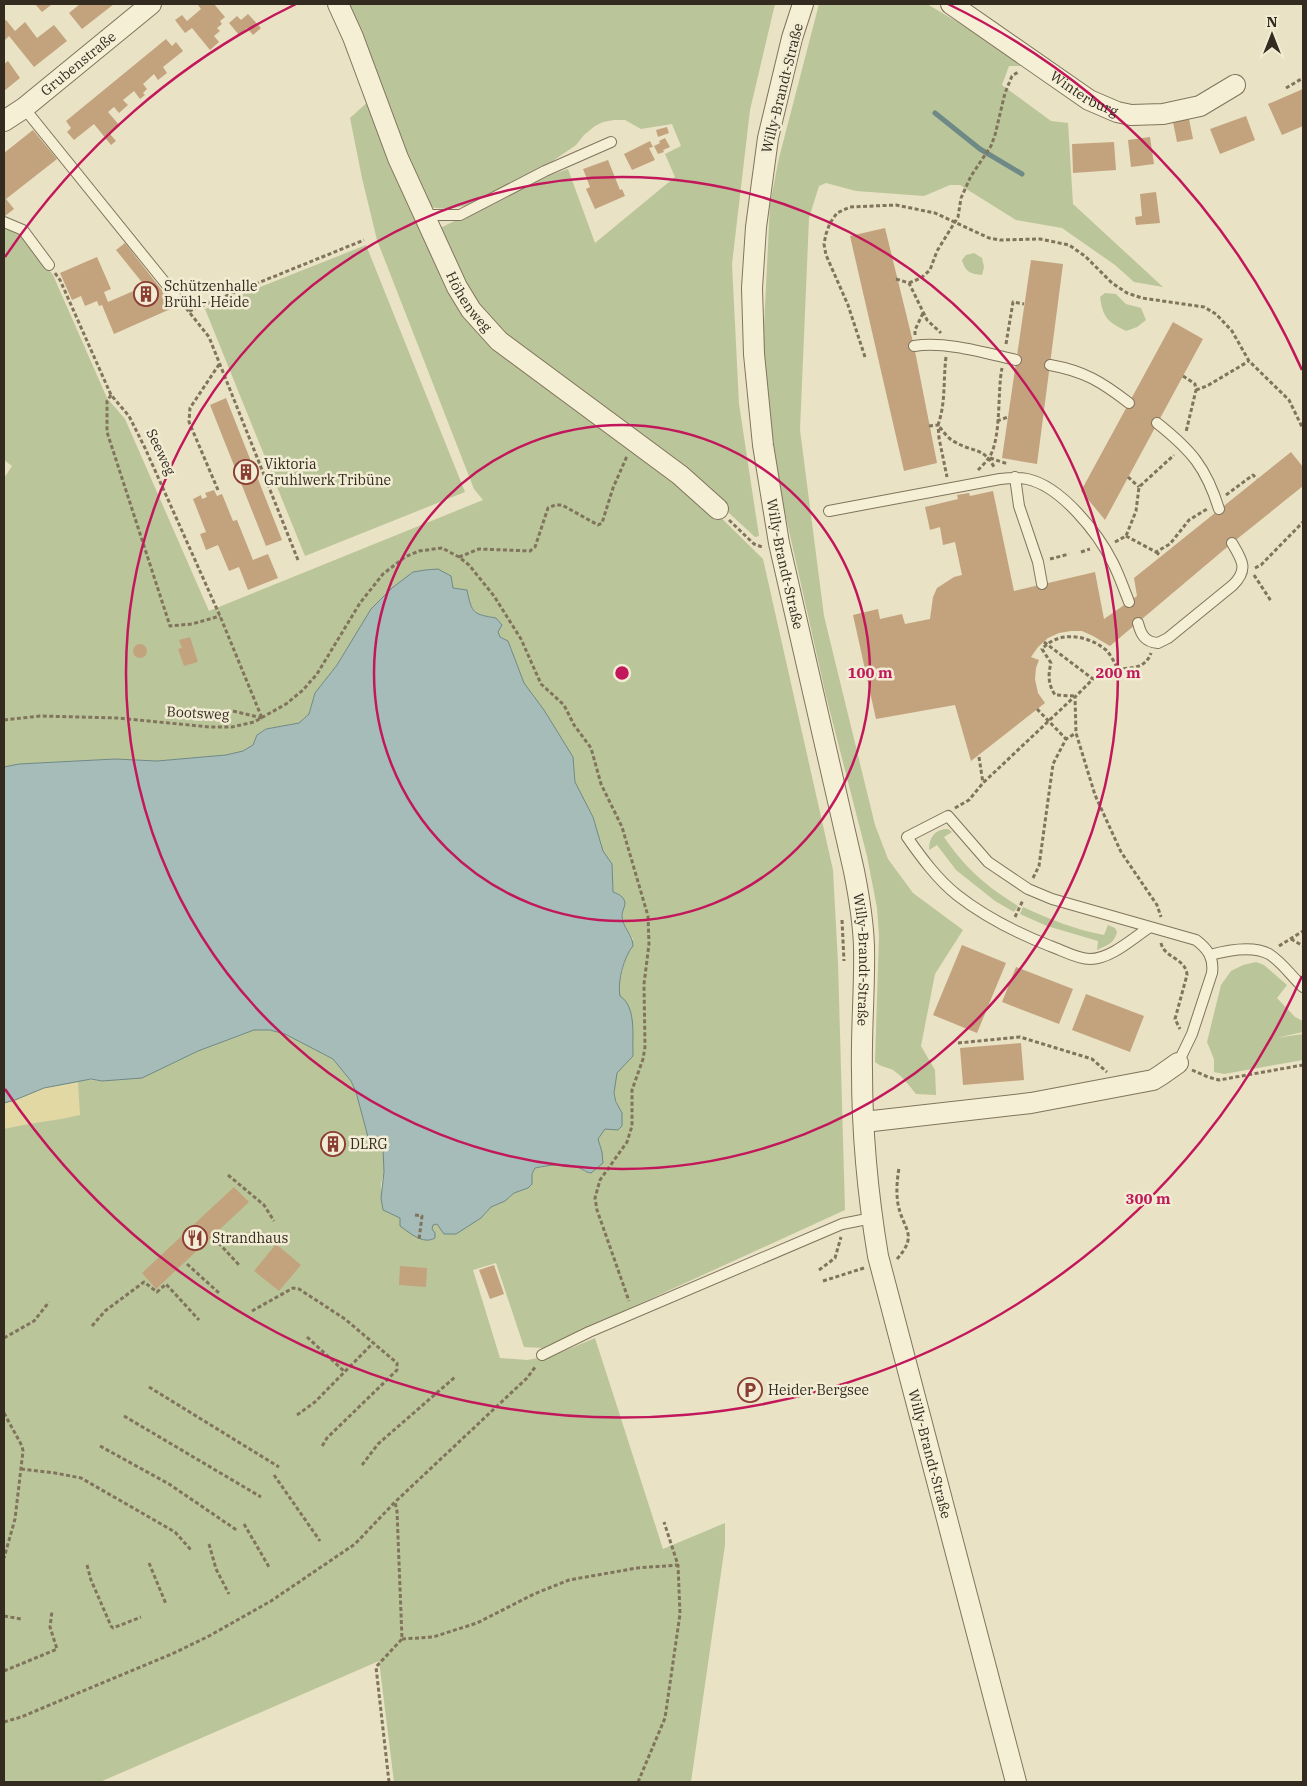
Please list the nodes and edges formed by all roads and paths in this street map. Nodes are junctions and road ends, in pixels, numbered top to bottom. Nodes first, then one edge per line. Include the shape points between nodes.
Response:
1 (152, 4) edge
2 (338, 4) edge
3 (804, 4) edge
4 (952, 4) edge
5 (1051, 72) junction
6 (1303, 78) edge
7 (1235, 86) dead end
8 (1286, 88) dead end
9 (24, 108) junction
10 (4, 121) edge
11 (611, 142) dead end
12 (424, 216) junction
13 (4, 222) edge
14 (955, 222) junction
15 (364, 240) dead end
16 (49, 266) joint
17 (896, 279) dead end
18 (909, 283) junction
19 (176, 295) joint
20 (1024, 304) dead end
21 (188, 311) junction
22 (923, 312) junction
23 (915, 346) joint
24 (947, 346) junction
25 (865, 357) dead end
26 (1004, 357) junction
27 (1016, 360) dead end
28 (1249, 361) junction
29 (220, 363) junction
30 (1050, 364) dead end
31 (944, 375) dead end
32 (1183, 376) dead end
33 (999, 382) dead end
34 (1196, 390) junction
35 (111, 395) junction
36 (1129, 403) dead end
37 (1008, 417) dead end
38 (997, 421) junction
39 (1158, 423) dead end
40 (938, 425) junction
41 (929, 426) dead end
42 (1303, 429) edge
43 (636, 441) junction
44 (1182, 443) junction
45 (990, 458) junction
46 (1166, 463) dead end
47 (1015, 477) junction
48 (1128, 477) dead end
49 (1000, 479) junction
50 (1258, 479) dead end
51 (964, 485) junction
52 (1139, 487) junction
53 (949, 488) junction
54 (218, 490) dead end
55 (1218, 506) junction
56 (718, 509) joint
57 (829, 511) dead end
58 (1303, 522) edge
59 (1126, 536) junction
60 (1232, 543) dead end
61 (1102, 546) junction
62 (765, 548) dead end
63 (1156, 552) junction
64 (1069, 554) dead end
65 (1161, 556) dead end
66 (459, 557) junction
67 (298, 560) dead end
68 (1047, 560) dead end
69 (1042, 584) dead end
70 (1271, 601) dead end
71 (1129, 602) dead end
72 (220, 616) junction
73 (1138, 623) dead end
74 (1045, 643) junction
75 (1154, 643) junction
76 (1118, 670) junction
77 (1093, 679) junction
78 (1075, 696) junction
79 (1037, 709) dead end
80 (233, 711) dead end
81 (262, 718) junction
82 (4, 720) edge
83 (1048, 720) junction
84 (1076, 733) junction
85 (1066, 739) junction
86 (979, 757) dead end
87 (983, 783) junction
88 (948, 816) junction
89 (1028, 889) junction
90 (1150, 927) junction
91 (1010, 928) junction
92 (1162, 930) junction
93 (1303, 931) edge
94 (1290, 939) junction
95 (1303, 946) edge
96 (1269, 954) junction
97 (1210, 955) junction
98 (1303, 987) edge
99 (1175, 1020) dead end
100 (958, 1043) dead end
101 (1178, 1063) junction
102 (1303, 1065) edge
103 (1117, 1087) junction
104 (864, 1122) junction
105 (899, 1168) dead end
106 (228, 1175) dead end
107 (415, 1215) dead end
108 (872, 1218) junction
109 (274, 1221) dead end
110 (842, 1224) junction
111 (214, 1238) dead end
112 (419, 1240) dead end
113 (187, 1264) dead end
114 (880, 1264) junction
115 (239, 1265) dead end
116 (819, 1270) dead end
117 (823, 1281) dead end
118 (219, 1293) dead end
119 (49, 1302) dead end
120 (252, 1311) dead end
121 (634, 1313) junction
122 (199, 1320) dead end
123 (92, 1326) dead end
124 (307, 1337) dead end
125 (4, 1338) edge
126 (373, 1343) junction
127 (542, 1355) joint
128 (345, 1372) junction
129 (455, 1377) dead end
130 (149, 1387) dead end
131 (4, 1413) edge
132 (297, 1415) dead end
133 (124, 1416) dead end
134 (100, 1446) dead end
135 (321, 1448) dead end
136 (362, 1465) dead end
137 (279, 1467) dead end
138 (21, 1469) junction
139 (274, 1475) dead end
140 (261, 1498) dead end
141 (395, 1502) junction
142 (664, 1522) dead end
143 (244, 1524) dead end
144 (238, 1531) dead end
145 (320, 1541) dead end
146 (209, 1544) dead end
147 (191, 1550) dead end
148 (4, 1558) edge
149 (149, 1563) dead end
150 (678, 1564) junction
151 (87, 1565) dead end
152 (269, 1567) dead end
153 (229, 1594) dead end
154 (166, 1604) dead end
155 (52, 1611) dead end
156 (4, 1616) edge
157 (141, 1617) dead end
158 (21, 1619) dead end
159 (402, 1639) junction
160 (4, 1671) edge
161 (4, 1722) edge
162 (389, 1782) edge
163 (638, 1782) edge
164 (1016, 1782) edge

1 - 9 street, Grubenstraße
2 - 12 street, Höhenweg
3 - 104 street, Willy-Brandt-Straße via 792,38 768,138 752,288 754,354 779,543 861,910
4 - 5 street, Winterburg
5 - 7 street, Winterburg via 1089,100 1131,115 1163,114 1200,106
5 - 14 path via 1039,77 1020,71 1012,76 995,135 971,176
6 - 8 path
9 - 10 street, Grubenstraße
9 - 19 lane
11 - 12 lane via 545,171 460,215
12 - 43 street, Höhenweg via 457,287 486,328
13 - 16 lane via 23,230
14 - 18 path via 937,251 930,270
14 - 25 path via 936,213 896,205 850,207 837,213 824,244 826,255 848,305
14 - 28 path via 989,238 1040,239 1069,245 1127,293 1204,307 1232,331
15 - 21 path
16 - 35 path, Seeweg via 60,280
17 - 18 path
18 - 22 path
19 - 21 path
20 - 26 path via 1013,302
21 - 29 path via 209,337
22 - 23 path via 915,330
22 - 24 path via 946,339
23 - 24 lane
24 - 26 lane
26 - 27 lane
28 - 34 path
28 - 42 path via 1289,400
29 - 54 path via 188,415
29 - 67 path
30 - 36 lane via 1083,372
31 - 40 path via 944,403
32 - 34 path via 1194,384
33 - 38 path
34 - 44 path
35 - 72 path, Seeweg via 133,424
35 - 72 path via 107,401 108,432 170,626
37 - 38 path
38 - 45 path
39 - 44 lane
40 - 41 path
40 - 45 path via 955,442
40 - 53 path
43 - 56 street, Höhenweg
43 - 66 path via 624,461 602,523 598,525 562,505 555,505 548,508 535,547 530,550 479,550
44 - 55 lane via 1212,487
45 - 49 path
45 - 51 path
46 - 52 path
47 - 49 lane
47 - 61 lane via 1046,486 1071,506
47 - 69 lane via 1019,506
48 - 52 path
49 - 51 lane
50 - 55 path via 1253,475
51 - 53 lane
52 - 59 path via 1136,510
53 - 57 lane
55 - 63 path via 1189,520 1170,544
56 - 62 path via 754,544
58 - 70 path via 1261,565 1251,570
59 - 61 path
59 - 63 path
60 - 75 lane via 1242,560 1243,572 1239,579 1168,638
61 - 71 lane
63 - 65 path
64 - 68 path
66 - 81 path, Bootsweg via 442,548 419,551 383,574 360,603 317,674 286,704
66 - 121 path via 494,596 521,639 541,684 564,705 591,748 602,784 622,827 645,904 649,944 644,984 645,1047 632,1090 632,1126 627,1142 600,1180 595,1198
72 - 81 path, Seeweg
73 - 75 lane via 1140,633
74 - 76 path via 1065,637 1082,637 1107,651
74 - 77 path
74 - 78 path via 1042,648 1051,663 1050,686 1055,695
75 - 76 path via 1149,658 1143,664
76 - 77 path via 1107,671
77 - 78 path
78 - 83 path
78 - 84 path
79 - 83 path
80 - 81 path
81 - 82 path, Bootsweg via 242,725 210,728 98,718 40,716
83 - 85 path
83 - 87 path
84 - 85 path
84 - 92 path via 1095,795 1121,852 1158,906
85 - 89 path via 1053,764 1039,866
86 - 87 path
87 - 88 path via 969,800
88 - 89 lane via 988,862
88 - 91 lane via 907,837 956,894
89 - 90 lane
89 - 91 path
90 - 91 lane via 1112,952 1091,959
90 - 92 lane
92 - 97 lane via 1196,940
92 - 99 path via 1163,950 1187,970
93 - 94 path
94 - 95 path
94 - 96 path
96 - 97 lane via 1256,949
96 - 98 lane
97 - 101 lane via 1212,973 1192,1034
100 - 103 path via 1020,1037 1092,1059
101 - 102 path via 1219,1080
101 - 103 street via 1153,1080
103 - 104 street via 1031,1103
104 - 108 street, Willy-Brandt-Straße
105 - 114 path via 896,1190 909,1231 907,1248 896,1259
106 - 109 path via 264,1206
107 - 112 path via 422,1216
108 - 110 lane
108 - 114 street, Willy-Brandt-Straße
110 - 116 path via 835,1258
110 - 121 lane
111 - 115 path
113 - 118 path
114 - 117 path
114 - 164 street, Willy-Brandt-Straße
119 - 125 path via 34,1321
120 - 126 path via 293,1288 299,1289
121 - 127 lane
122 - 123 path via 166,1284 157,1292 144,1282 105,1311
124 - 128 path
126 - 128 path
126 - 135 path via 397,1363 398,1370 327,1438
127 - 141 path via 527,1378
128 - 132 path via 316,1402
129 - 136 path via 378,1444
130 - 137 path
131 - 138 path via 22,1446
133 - 140 path
134 - 144 path via 169,1484
138 - 147 path via 81,1478 175,1532
138 - 148 path via 15,1519
139 - 145 path
141 - 159 path via 398,1511
141 - 161 path via 355,1544 271,1601 209,1636
142 - 150 path
143 - 152 path
146 - 153 path via 216,1569
149 - 154 path
150 - 159 path via 569,1580 477,1623 433,1637
150 - 163 path via 680,1614 664,1718
151 - 157 path via 113,1628
155 - 160 path via 50,1628 57,1649
156 - 158 path
159 - 162 path via 376,1667

